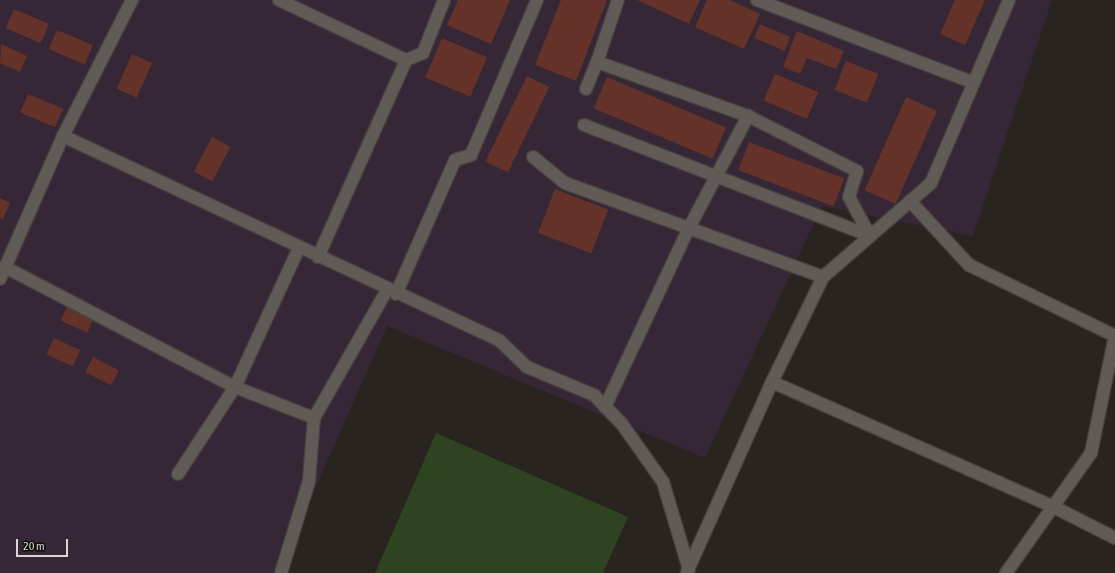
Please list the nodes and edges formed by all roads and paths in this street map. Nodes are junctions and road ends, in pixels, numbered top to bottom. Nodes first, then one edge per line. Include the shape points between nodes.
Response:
1 (132, 0) edge
2 (279, 0) edge
3 (444, 0) edge
4 (537, 0) edge
5 (618, 0) edge
6 (757, 0) edge
7 (1009, 0) edge
8 (406, 60) junction
9 (597, 62) junction
10 (974, 83) junction
11 (586, 89) dead end
12 (748, 116) junction
13 (584, 125) dead end
14 (63, 136) junction
15 (533, 157) dead end
16 (717, 176) junction
17 (910, 201) junction
18 (689, 228) junction
19 (870, 236) junction
20 (299, 248) junction
21 (318, 257) junction
22 (5, 267) junction
23 (823, 277) junction
24 (0, 279) edge
25 (391, 292) junction
26 (772, 382) junction
27 (235, 387) junction
28 (605, 407) junction
29 (314, 418) junction
30 (178, 474) dead end
31 (1052, 506) junction
32 (1115, 538) edge
33 (688, 571) edge
34 (281, 573) edge
35 (1006, 573) edge

1 - 14 street
2 - 8 street
3 - 8 street via 423,53
4 - 25 street via 472,156 455,160
5 - 9 street
6 - 10 street
7 - 10 street
8 - 21 street
9 - 11 street
9 - 12 street
10 - 17 street via 931,183
12 - 16 street
12 - 19 street via 857,171 849,197
13 - 16 street
14 - 20 street
14 - 22 street
15 - 18 street via 565,183
16 - 18 street
16 - 19 street
17 - 19 street
17 - 31 street via 969,265 1115,336 1090,454
18 - 23 street
18 - 28 street
19 - 23 street
20 - 21 street
20 - 27 street
21 - 25 street
22 - 24 street
22 - 27 street
23 - 26 street
25 - 28 street via 500,341 527,367 594,395
25 - 29 street
26 - 31 street
26 - 33 street
27 - 29 street
27 - 30 street
28 - 33 street via 663,482
29 - 34 street via 309,481
31 - 32 street
31 - 35 street

